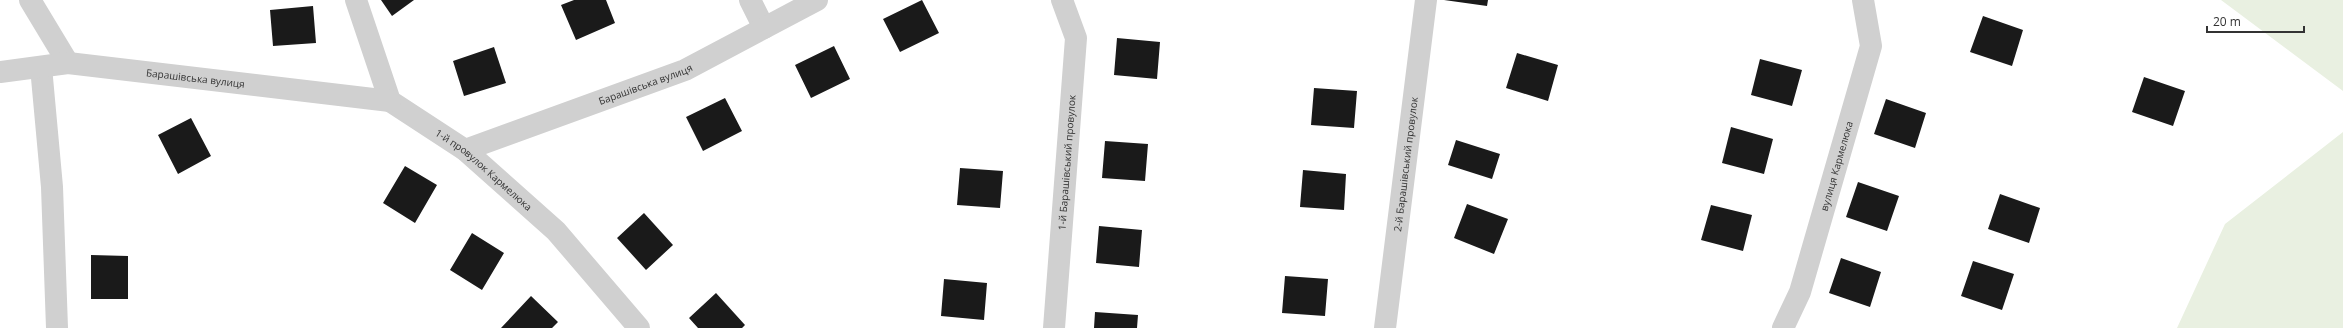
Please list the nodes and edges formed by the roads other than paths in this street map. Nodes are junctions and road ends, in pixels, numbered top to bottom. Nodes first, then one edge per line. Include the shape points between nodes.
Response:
1 (30, 0) edge
2 (356, 0) edge
3 (750, 0) edge
4 (817, 0) edge
5 (1062, 0) edge
6 (1426, 0) edge
7 (1863, 0) edge
8 (764, 28) junction
9 (68, 63) junction
10 (41, 67) junction
11 (0, 72) edge
12 (390, 102) junction
13 (465, 150) junction
14 (57, 328) edge
15 (639, 328) edge
16 (1054, 328) edge
17 (1385, 328) edge
18 (1783, 328) edge

1 - 9 street
2 - 12 street
3 - 8 street
4 - 8 street, Барашівська вулиця
5 - 16 street, 1-й Барашівський провулок via 1076,38
6 - 17 street, 2-й Барашівський провулок
7 - 18 street, вулиця Кармелюка via 1871,46 1800,292
8 - 13 street, Барашівська вулиця via 684,70
9 - 10 street, Барашівська вулиця
9 - 12 street, Барашівська вулиця
10 - 11 street, Барашівська вулиця
10 - 14 street via 52,187
12 - 13 street, 1-й провулок Кармелюка
13 - 15 street, 1-й провулок Кармелюка via 556,231

